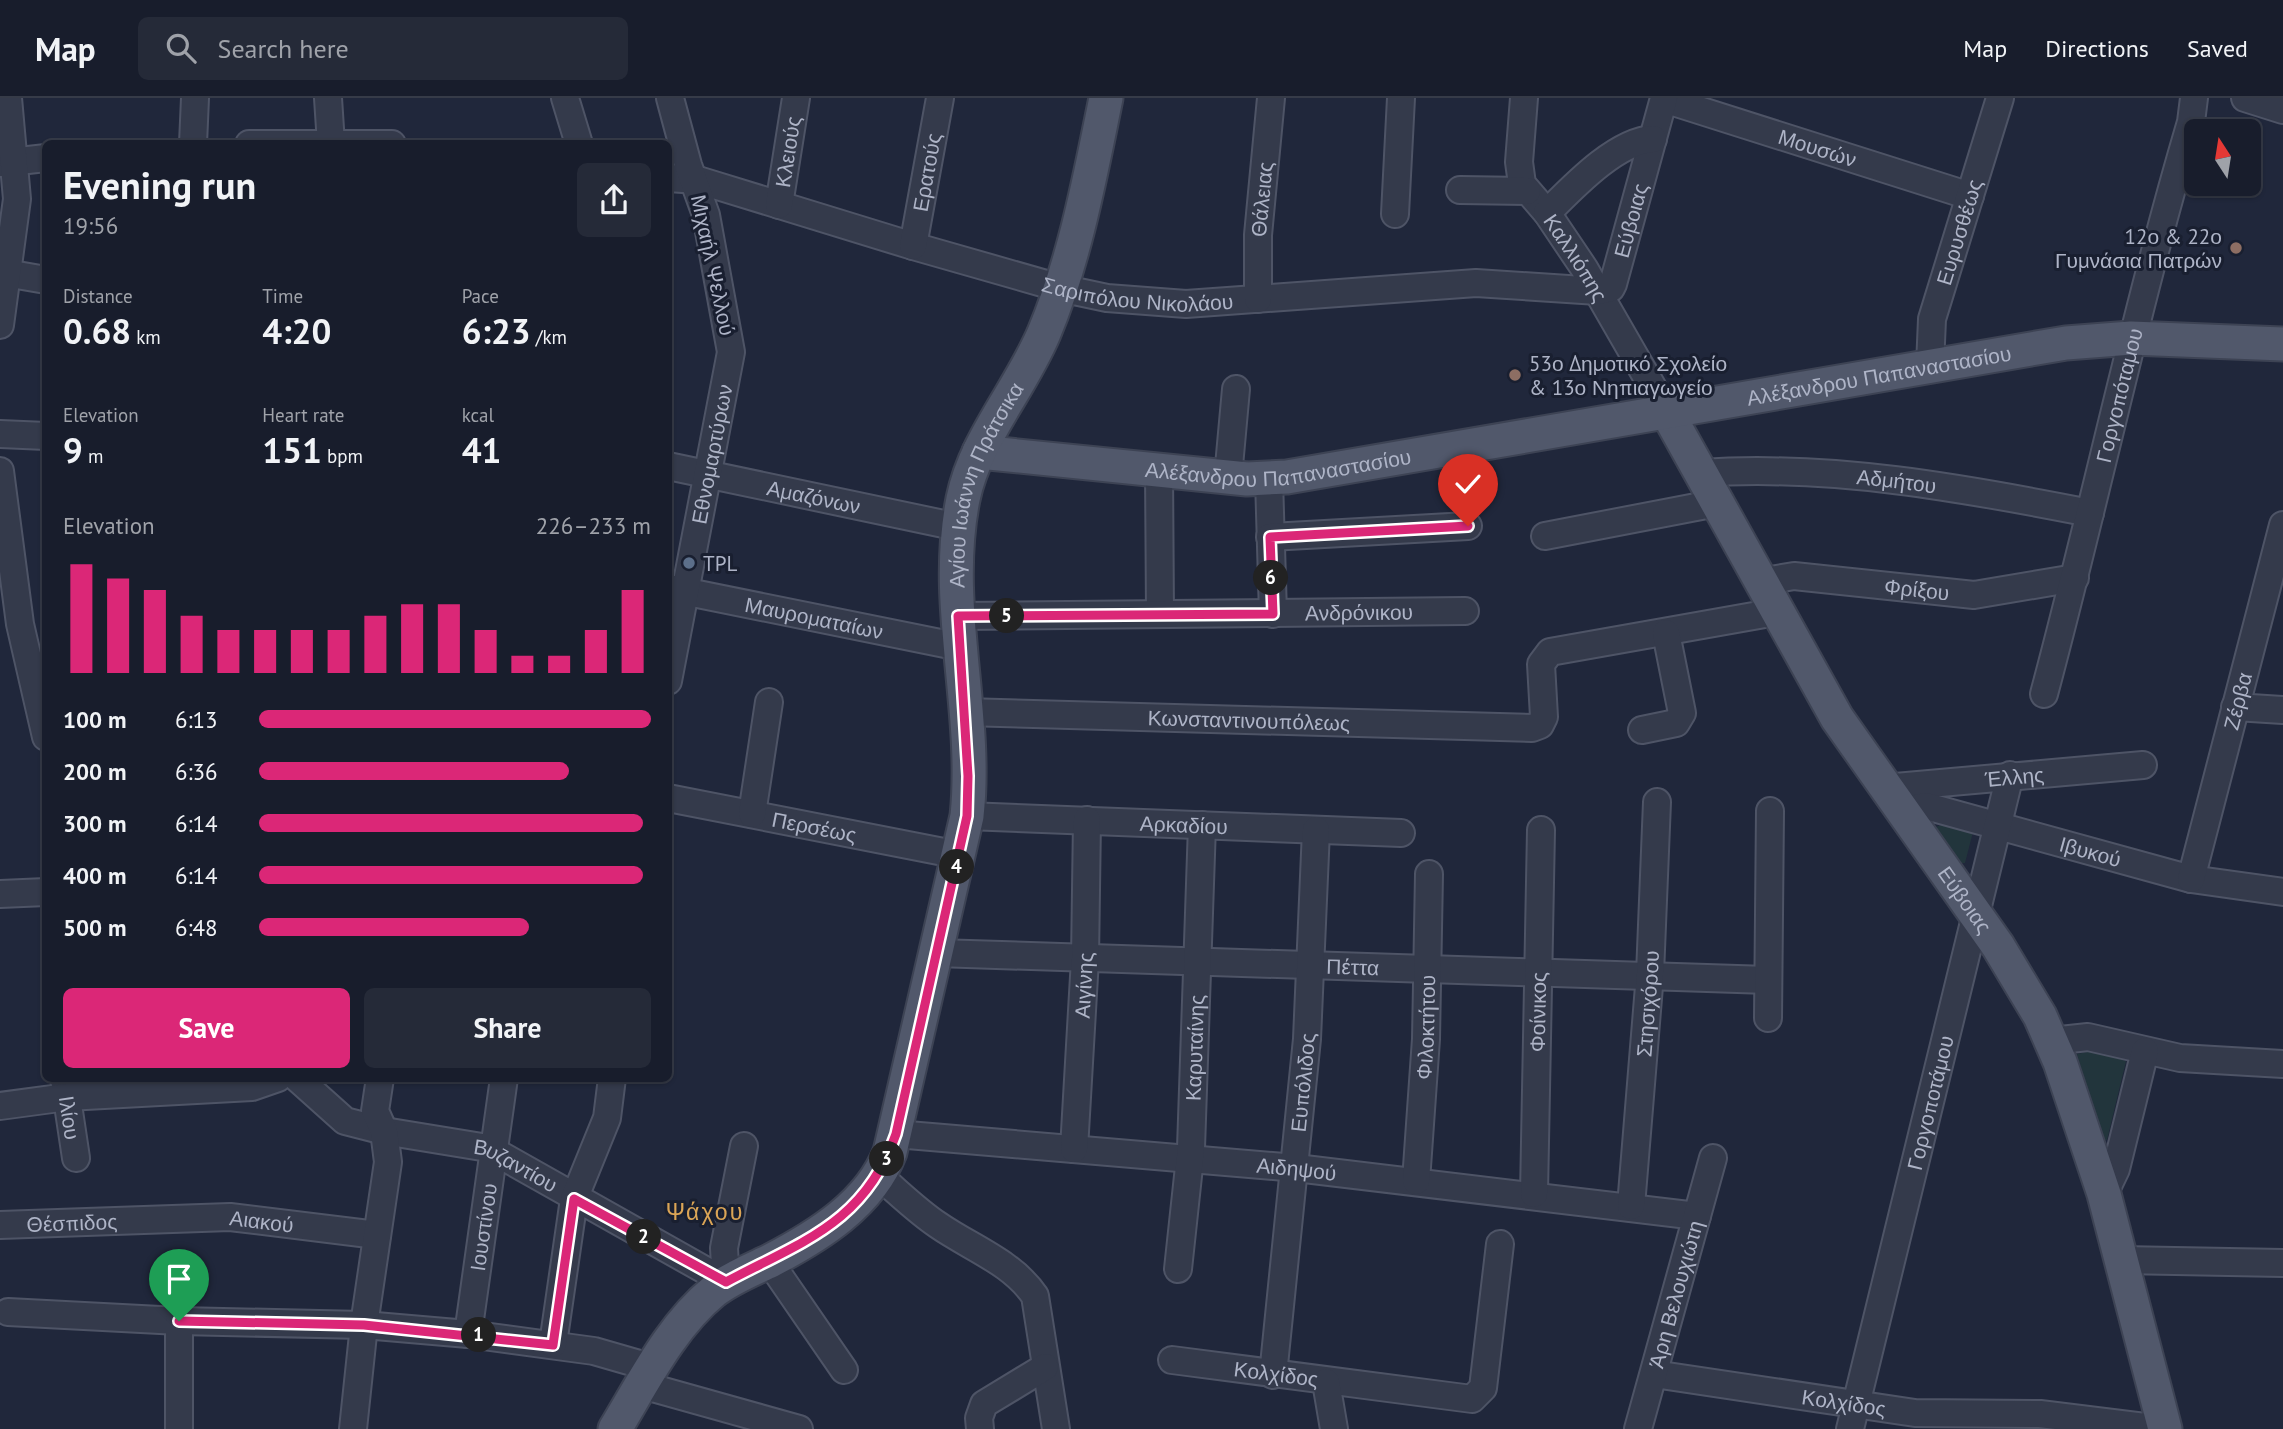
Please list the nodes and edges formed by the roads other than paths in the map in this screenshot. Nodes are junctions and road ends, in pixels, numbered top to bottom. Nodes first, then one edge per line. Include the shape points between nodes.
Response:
1 (8, 98) edge
2 (195, 98) edge
3 (328, 98) edge
4 (565, 98) edge
5 (670, 98) edge
6 (796, 98) edge
7 (940, 98) edge
8 (1106, 98) edge
9 (1271, 98) edge
10 (1401, 98) edge
11 (1524, 98) edge
12 (2000, 98) edge
13 (2194, 98) edge
14 (2245, 98) edge
15 (1664, 99) edge
16 (2283, 110) edge
17 (1653, 139) junction
18 (193, 140) edge
19 (331, 140) edge
20 (578, 140) edge
21 (42, 158) edge
22 (8, 162) edge
23 (681, 179) edge
24 (1460, 190) dead end
25 (1527, 191) junction
26 (1970, 196) junction
27 (779, 205) junction
28 (1547, 213) junction
29 (1395, 214) dead end
30 (913, 246) junction
31 (4, 273) edge
32 (42, 279) edge
33 (1060, 288) junction
34 (1598, 291) junction
35 (1258, 299) junction
36 (0, 325) edge
37 (2131, 338) junction
38 (2283, 344) edge
39 (731, 352) joint
40 (1930, 366) junction
41 (1236, 389) dead end
42 (1668, 414) junction
43 (0, 434) edge
44 (42, 436) edge
45 (979, 452) junction
46 (672, 467) edge
47 (1159, 470) junction
48 (0, 471) edge
49 (1701, 473) junction
50 (709, 475) junction
51 (1228, 477) junction
52 (1269, 479) junction
53 (1717, 503) junction
54 (2090, 513) junction
55 (2283, 525) edge
56 (1468, 526) dead end
57 (958, 527) junction
58 (1545, 536) dead end
59 (1270, 537) junction
60 (2075, 578) junction
61 (1759, 582) junction
62 (676, 590) edge
63 (1465, 611) dead end
64 (1776, 612) junction
65 (2271, 612) edge
66 (1160, 614) junction
67 (1273, 614) junction
68 (959, 632) junction
69 (1666, 633) junction
70 (672, 636) edge
71 (2044, 694) dead end
72 (769, 702) dead end
73 (2235, 707) junction
74 (2283, 710) edge
75 (965, 712) junction
76 (42, 720) edge
77 (1642, 730) dead end
78 (2144, 765) dead end
79 (2010, 775) junction
80 (672, 799) edge
81 (1892, 800) junction
82 (1657, 802) dead end
83 (1770, 811) dead end
84 (752, 814) junction
85 (967, 816) junction
86 (1087, 820) junction
87 (1202, 825) junction
88 (1998, 826) junction
89 (1317, 830) junction
90 (1542, 830) dead end
91 (1401, 833) dead end
92 (959, 855) junction
93 (1429, 874) dead end
94 (2191, 879) junction
95 (42, 892) edge
96 (2283, 892) edge
97 (0, 894) edge
98 (1976, 916) junction
99 (937, 953) junction
100 (1085, 959) junction
101 (1198, 962) junction
102 (1311, 965) junction
103 (1427, 969) junction
104 (1538, 973) junction
105 (1650, 974) junction
106 (1768, 980) junction
107 (1768, 1018) dead end
108 (2051, 1041) junction
109 (2145, 1051) junction
110 (2283, 1063) edge
111 (266, 1082) edge
112 (301, 1082) edge
113 (379, 1082) edge
114 (503, 1082) edge
115 (612, 1082) edge
116 (65, 1088) edge
117 (0, 1106) edge
118 (384, 1131) junction
119 (896, 1134) junction
120 (744, 1146) dead end
121 (1074, 1149) junction
122 (492, 1150) junction
123 (76, 1157) dead end
124 (1713, 1158) dead end
125 (1190, 1159) junction
126 (1296, 1168) junction
127 (879, 1176) junction
128 (1416, 1181) junction
129 (1534, 1194) junction
130 (2104, 1194) junction
131 (574, 1199) junction
132 (1631, 1206) junction
133 (1697, 1216) junction
134 (145, 1222) joint
135 (0, 1225) edge
136 (377, 1236) junction
137 (1500, 1244) dead end
138 (2121, 1260) junction
139 (769, 1261) junction
140 (2283, 1263) edge
141 (1178, 1269) dead end
142 (726, 1282) junction
143 (8, 1312) dead end
144 (179, 1321) junction
145 (364, 1325) junction
146 (468, 1334) junction
147 (553, 1345) junction
148 (1172, 1360) dead end
149 (1045, 1367) junction
150 (844, 1370) dead end
151 (1654, 1374) junction
152 (1273, 1375) junction
153 (648, 1376) junction
154 (1326, 1382) junction
155 (1853, 1417) edge
156 (2009, 1422) edge
157 (179, 1429) edge
158 (353, 1429) edge
159 (615, 1429) edge
160 (799, 1429) edge
161 (980, 1429) edge
162 (1056, 1429) edge
163 (1334, 1429) edge
164 (1637, 1429) edge
165 (2163, 1429) edge

1 - 22 street
2 - 18 street
3 - 19 street
4 - 20 street
5 - 23 street, Μιχαήλ Ψελλού
6 - 27 street, Κλειούς
7 - 30 street, Ερατούς
8 - 33 main road, Αγίου Ιωάννη Πράτσικα
9 - 35 street, Θάλειας via 1258,235
10 - 29 street
11 - 25 street via 1519,169
12 - 26 street, Ευρυσθέως
13 - 37 street, Γοργοπόταμου
14 - 16 street
15 - 17 street, Εύβοιας
15 - 26 street, Μουσών
17 - 28 street, Εύβοιας via 1630,143
17 - 34 street, Εύβοιας via 1613,284
21 - 22 street
22 - 31 street via 17,206
23 - 27 street, Σαριπόλου Νικολάου
23 - 39 street, Μιχαήλ Ψελλού via 711,236
24 - 25 street
25 - 28 street, Καλλιόπης
26 - 40 street, Ευρυσθέως via 1930,326
27 - 30 street, Σαριπόλου Νικολάου
28 - 34 street, Καλλιόπης
30 - 33 street, Σαριπόλου Νικολάου
31 - 32 street
31 - 36 street
33 - 35 street, Σαριπόλου Νικολάου via 1162,304
33 - 45 main road, Αγίου Ιωάννη Πράτσικα via 1032,360
34 - 35 street, Σαριπόλου Νικολάου via 1476,283
34 - 42 street, Καλλιόπης
37 - 38 main road, Αλέξανδρου Παπαναστασίου
37 - 40 main road, Αλέξανδρου Παπαναστασίου via 2066,343
37 - 54 street, Γοργοπόταμου
39 - 50 street, Εθνομαρτύρων
40 - 42 main road, Αλέξανδρου Παπαναστασίου
41 - 51 street
42 - 49 main road, Εύβοιας
42 - 52 main road, Αλέξανδρου Παπαναστασίου
43 - 44 street
45 - 47 main road, Αλέξανδρου Παπαναστασίου
45 - 57 main road, Αγίου Ιωάννη Πράτσικα
46 - 50 street, Αμαζόνων
47 - 51 main road, Αλέξανδρου Παπαναστασίου
47 - 66 street
48 - 76 street via 20,624
49 - 53 main road, Εύβοιας
49 - 54 street, Αδμήτου via 1749,470 1840,475 2022,499
50 - 57 street, Αμαζόνων
50 - 62 street, Εθνομαρτύρων
51 - 52 main road, Αλέξανδρου Παπαναστασίου
52 - 59 street
53 - 58 street
53 - 61 main road, Εύβοιας
54 - 60 street, Γοργοπόταμου
55 - 65 street, Ζέρβα
56 - 59 street
57 - 68 main road, Αγίου Ιωάννη Πράτσικα
59 - 67 street
60 - 61 street, Φρίξου via 1973,595 1794,576
60 - 71 street, Γοργοπόταμου
61 - 64 main road, Εύβοιας
62 - 68 street, Μαυροματαίων
62 - 70 street, Εθνομαρτύρων
63 - 67 street, Ανδρόνικου
64 - 69 street
64 - 81 main road, Εύβοιας via 1837,718
65 - 73 street, Ζέρβα
66 - 67 street, Ανδρόνικου
66 - 68 street, Ανδρόνικου
68 - 75 main road, Αγίου Ιωάννη Πράτσικα
69 - 75 street, Κωνσταντινουπόλεως via 1550,652 1541,664 1544,716 1540,725 1532,728
69 - 77 street via 1682,713 1676,723
72 - 84 street
73 - 74 street
73 - 94 street, Ζέρβα
75 - 85 main road, Αγίου Ιωάννη Πράτσικα
78 - 79 street, Έλλης
79 - 81 street, Έλλης
79 - 88 street, Γοργοποτάμου
80 - 84 street, Περσέως
81 - 88 street, Ιβυκού
81 - 98 main road, Εύβοιας
82 - 105 street, Στησιχόρου
83 - 106 street
84 - 92 street, Περσέως
85 - 86 street, Αρκαδίου
85 - 92 main road, Αγίου Ιωάννη Πράτσικα
86 - 87 street, Αρκαδίου
86 - 100 street, Αιγίνης
87 - 89 street, Αρκαδίου
87 - 101 street, Καρυταίνης
88 - 94 street, Ιβυκού
88 - 98 street, Γοργοποτάμου
89 - 91 street, Αρκαδίου
89 - 102 street, Ευπόλιδος
90 - 104 street, Φοίνικος
92 - 99 main road, Αγίου Ιωάννη Πράτσικα
93 - 103 street, Φιλοκτήτου
94 - 96 street, Ιβυκού
95 - 97 street
98 - 108 main road, Εύβοιας via 2015,972
98 - 155 street, Γοργοποτάμου
99 - 100 street, Πέττα
99 - 119 main road, Αγίου Ιωάννη Πράτσικα
100 - 101 street, Πέττα
100 - 121 street, Αιγίνης
101 - 102 street, Πέττα
101 - 125 street, Καρυταίνης
102 - 103 street, Πέττα
102 - 126 street, Ευπόλιδος
103 - 104 street, Πέττα
103 - 128 street, Φιλοκτήτου
104 - 105 street, Πέττα
104 - 129 street, Φοίνικος
105 - 106 street, Πέττα
105 - 132 street, Στησιχόρου
106 - 107 street
108 - 109 street via 2088,1037
108 - 130 main road, Εύβοιας
109 - 110 street via 2180,1058
109 - 130 street via 2116,1169
111 - 116 street via 252,1087
112 - 118 street, Βυζαντίου via 338,1117
113 - 118 street via 375,1111
114 - 122 street, Ιουστίνου
115 - 131 street via 607,1118
116 - 117 street
116 - 123 street, Ιλίου
118 - 122 street, Βυζαντίου
118 - 136 street via 388,1162
119 - 121 street, Αιδηψού
119 - 127 main road, Αγίου Ιωάννη Πράτσικα
120 - 142 street via 724,1248
121 - 125 street, Αιδηψού
122 - 131 street, Βυζαντίου
122 - 146 street, Ιουστίνου
124 - 133 street, Άρη Βελουχιώτη
125 - 126 street, Αιδηψού
125 - 141 street, Καρυταίνης
126 - 128 street, Αιδηψού
126 - 152 street, Ευπόλιδος
127 - 139 main road, Αγίου Ιωάννη Πράτσικα via 844,1214
127 - 149 street via 936,1224 1027,1283 1035,1296
128 - 129 street, Αιδηψού
129 - 132 street, Αιδηψού
130 - 138 main road, Εύβοιας
131 - 142 street, Βυζαντίου
131 - 147 street
132 - 133 street, Αιδηψού
133 - 151 street, Άρη Βελουχιώτη
134 - 135 street, Θέσπιδος
134 - 136 street, Αιακού via 230,1217
136 - 145 street
137 - 154 street, Κολχίδος via 1483,1388 1476,1397 1466,1400
138 - 140 street
138 - 165 main road, Εύβοιας
139 - 142 main road, Αγίου Ιωάννη Πράτσικα
139 - 150 street
142 - 153 main road, Αγίου Ιωάννη Πράτσικα via 694,1311
143 - 144 street
144 - 145 street
144 - 157 street
145 - 146 street
145 - 158 street
146 - 147 street
147 - 153 street via 615,1356
148 - 152 street, Κολχίδος
149 - 161 street via 984,1404
149 - 162 street
151 - 155 street, Κολχίδος
151 - 164 street, Άρη Βελουχιώτη
152 - 154 street, Κολχίδος
153 - 159 main road, Αγίου Ιωάννη Πράτσικα
153 - 160 street
154 - 163 street
155 - 156 street, Κολχίδος via 1932,1414
156 - 165 street, Κολχίδος via 2062,1416

